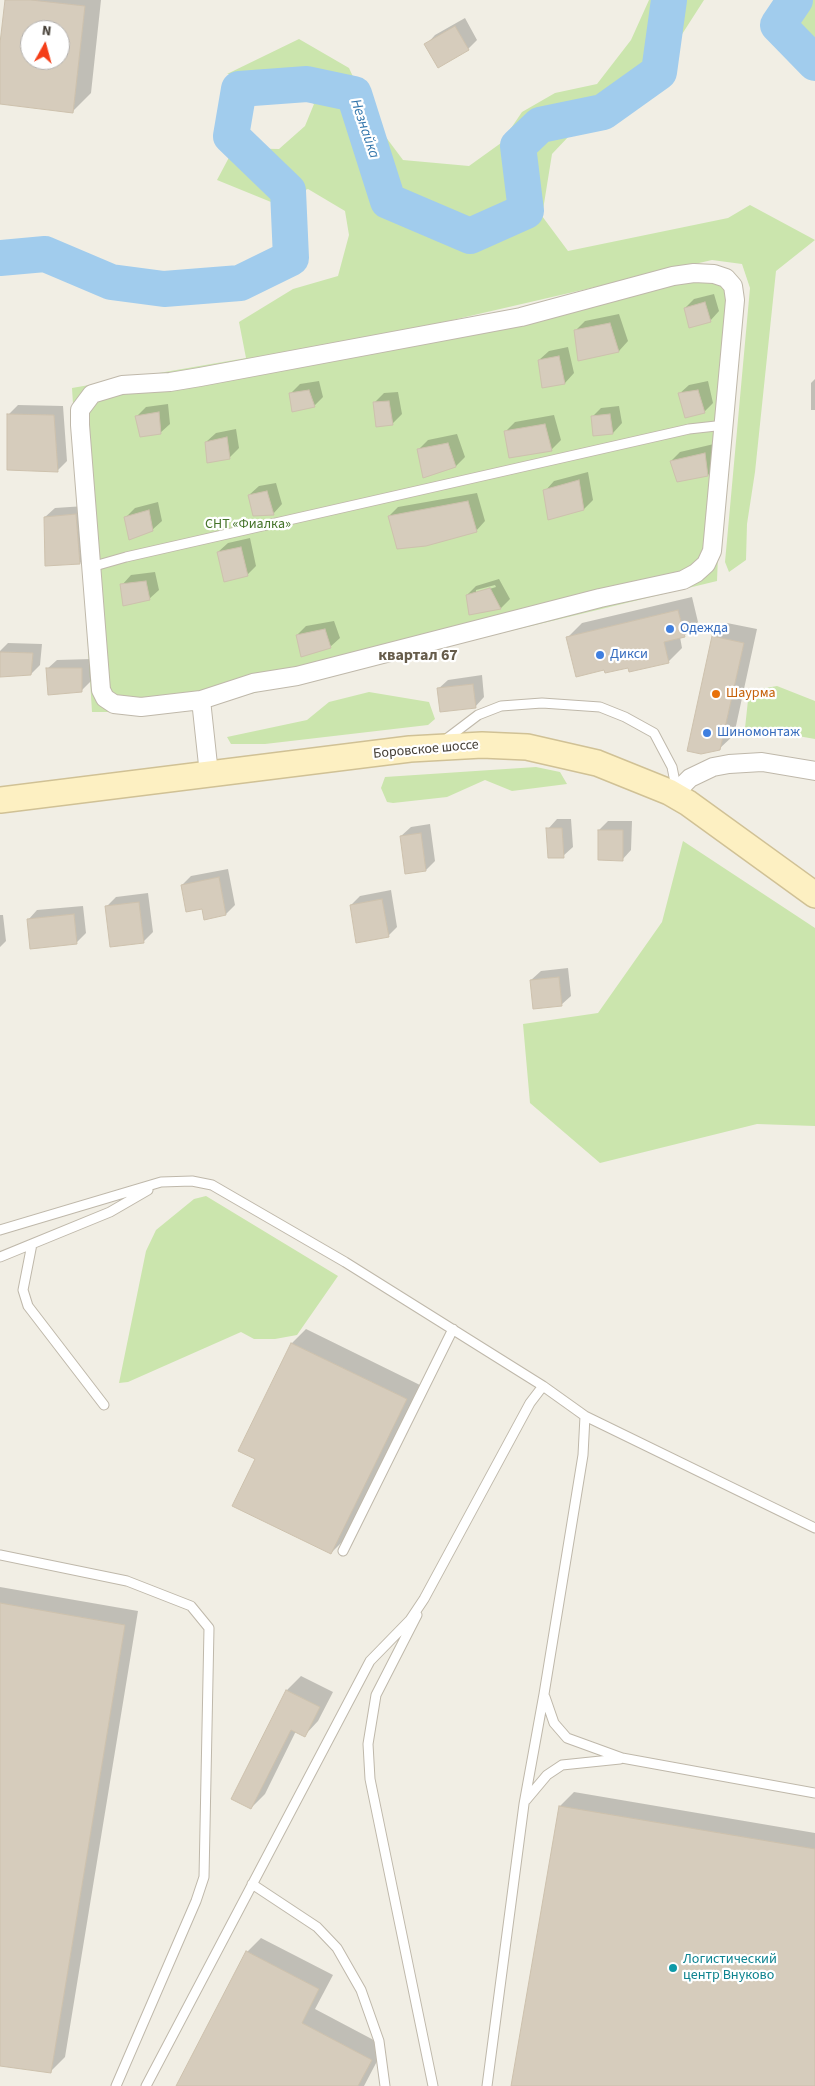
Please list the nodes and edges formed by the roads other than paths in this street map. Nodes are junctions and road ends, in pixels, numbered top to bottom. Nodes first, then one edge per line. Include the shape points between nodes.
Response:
1 (724, 425) junction
2 (92, 567) junction
3 (202, 700) junction
4 (435, 747) junction
5 (815, 771) edge
6 (209, 774) junction
7 (678, 796) junction
8 (0, 800) edge
9 (815, 895) edge
10 (161, 1182) junction
11 (0, 1230) edge
12 (32, 1244) junction
13 (0, 1257) edge
14 (453, 1330) junction
15 (543, 1386) junction
16 (104, 1405) dead end
17 (585, 1416) junction
18 (815, 1528) edge
19 (343, 1551) dead end
20 (0, 1555) edge
21 (424, 1599) junction
22 (544, 1694) junction
23 (622, 1758) junction
24 (815, 1793) edge
25 (524, 1804) junction
26 (252, 1884) junction
27 (116, 2086) edge
28 (146, 2086) edge
29 (385, 2086) edge
30 (434, 2086) edge
31 (486, 2086) edge

1 - 2 lane via 679,431 135,554
1 - 2 street via 735,300 733,286 726,278 714,274 673,276 521,317 468,327 200,377 104,388 92,394 80,410
1 - 3 street via 712,551 696,574 297,676 253,683
2 - 3 street via 105,698 114,704 141,707
3 - 6 street
4 - 6 main road, Боровское шоссе
4 - 7 main road, Боровское шоссе via 502,746 544,750 597,763
4 - 7 lane via 478,715 501,706 542,703 600,708 654,733 672,768
5 - 7 street via 762,762 729,764 713,767 690,778
6 - 8 main road, Боровское шоссе
7 - 9 main road, Боровское шоссе
10 - 11 lane
10 - 12 lane via 110,1212
10 - 14 lane via 192,1181 212,1185 345,1262
12 - 13 lane
12 - 16 lane via 22,1290 28,1306
14 - 15 lane
14 - 19 lane
15 - 17 lane
15 - 21 lane via 530,1403
17 - 18 lane
17 - 22 lane via 583,1455
20 - 27 lane via 126,1581 191,1606 209,1628 204,1877
21 - 26 lane via 410,1620 370,1661
21 - 30 lane via 376,1695 368,1744 370,1779
22 - 23 lane via 554,1723 567,1738
22 - 25 lane
23 - 24 lane
23 - 25 lane via 562,1765 535,1787
25 - 31 lane
26 - 28 lane
26 - 29 lane via 318,1927 337,1948 361,1990 380,2041

